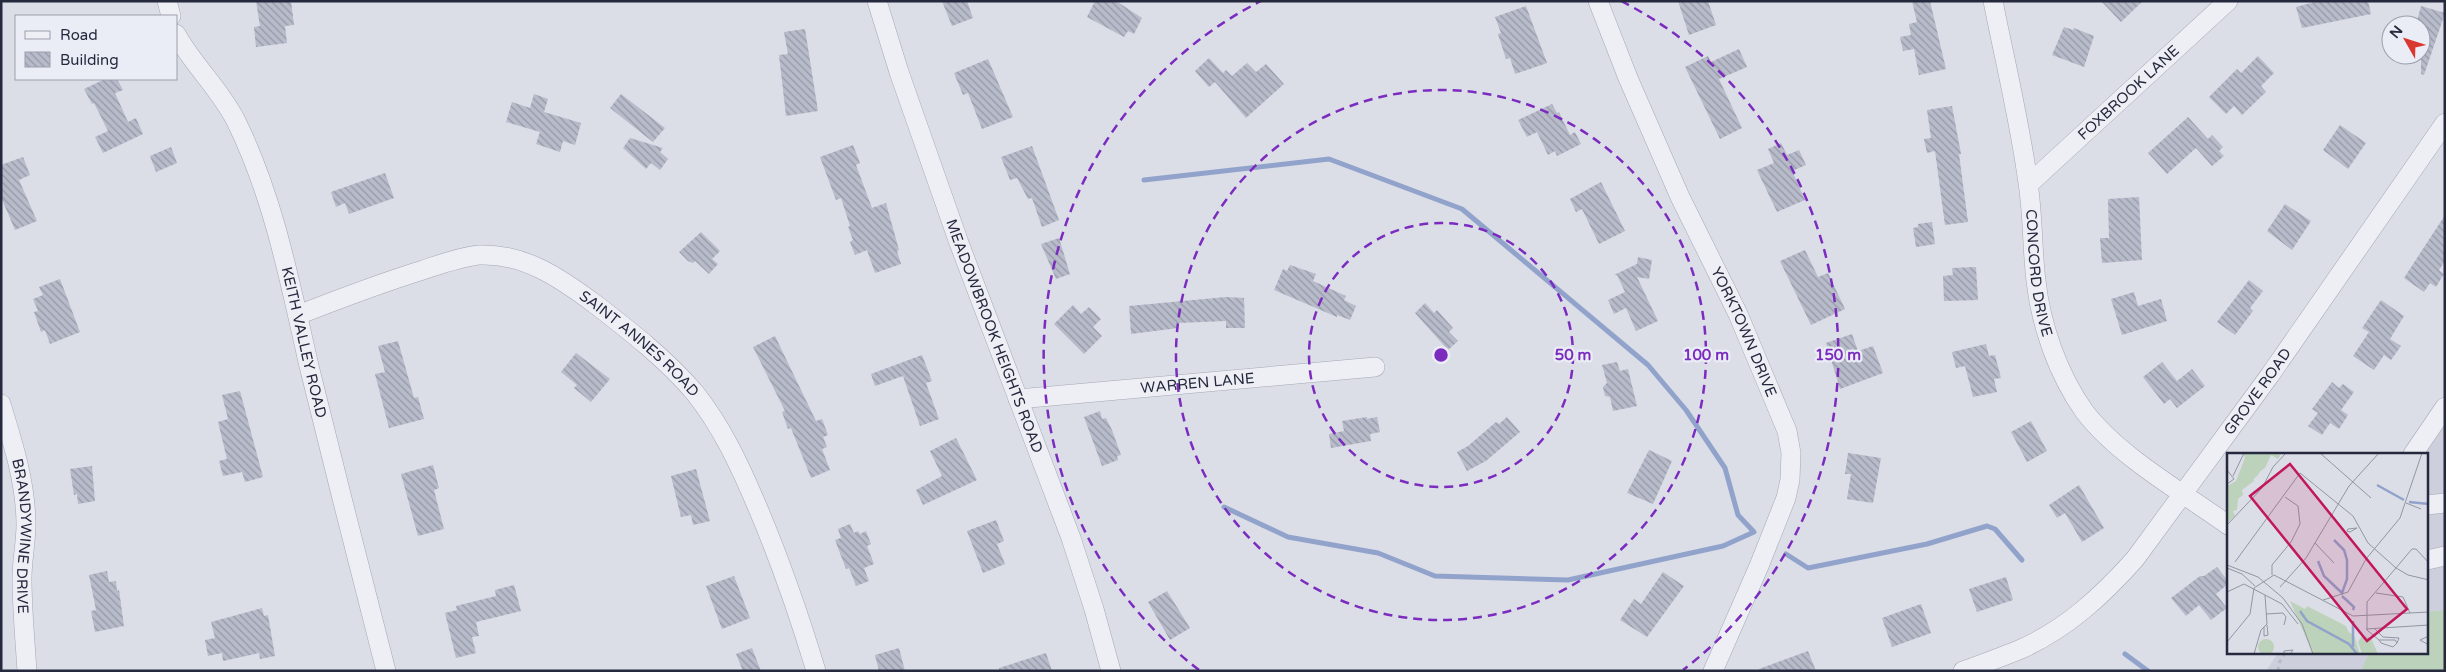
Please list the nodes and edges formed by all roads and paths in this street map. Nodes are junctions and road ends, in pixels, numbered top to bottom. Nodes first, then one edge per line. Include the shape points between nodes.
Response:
1 (167, 1) edge
2 (877, 1) edge
3 (1598, 1) edge
4 (1992, 1) edge
5 (2228, 1) edge
6 (171, 15) edge
7 (178, 38) edge
8 (2445, 123) edge
9 (2028, 184) junction
10 (298, 314) junction
11 (1375, 367) dead end
12 (1018, 399) junction
13 (1, 404) edge
14 (2445, 407) edge
15 (2414, 453) edge
16 (2184, 493) junction
17 (2445, 503) edge
18 (2428, 505) edge
19 (2227, 525) edge
20 (2445, 556) edge
21 (2428, 560) edge
22 (2284, 654) edge
23 (27, 671) edge
24 (386, 671) edge
25 (816, 671) edge
26 (1111, 671) edge
27 (1713, 671) edge
28 (1963, 671) edge
29 (2278, 671) edge

1 - 6 street
2 - 12 street, MEADOWBROOK HEIGHTS ROAD via 959,243
3 - 27 street, YORKTOWN DRIVE via 1680,197 1738,314 1787,431 1791,453 1786,498
4 - 9 street, CONCORD DRIVE
5 - 9 street, FOXBROOK LANE
7 - 10 street, KEITH VALLEY ROAD via 236,120 284,250
8 - 16 street, GROVE ROAD
9 - 16 street, CONCORD DRIVE via 2041,309 2053,351 2069,387 2103,433
10 - 24 street, KEITH VALLEY ROAD
10 - 25 street, SAINT ANNES ROAD via 460,258 502,256 546,270 585,297 668,365 695,393 722,432 774,546
11 - 12 street, WARREN LANE
12 - 26 street, MEADOWBROOK HEIGHTS ROAD via 1071,538
13 - 23 street, BRANDYWINE DRIVE via 13,441 26,524 22,576
14 - 15 street
16 - 19 street, CONCORD DRIVE
16 - 28 street, GROVE ROAD via 2135,559 2084,610 2054,632 2021,649
17 - 18 street
20 - 21 street
22 - 29 path

